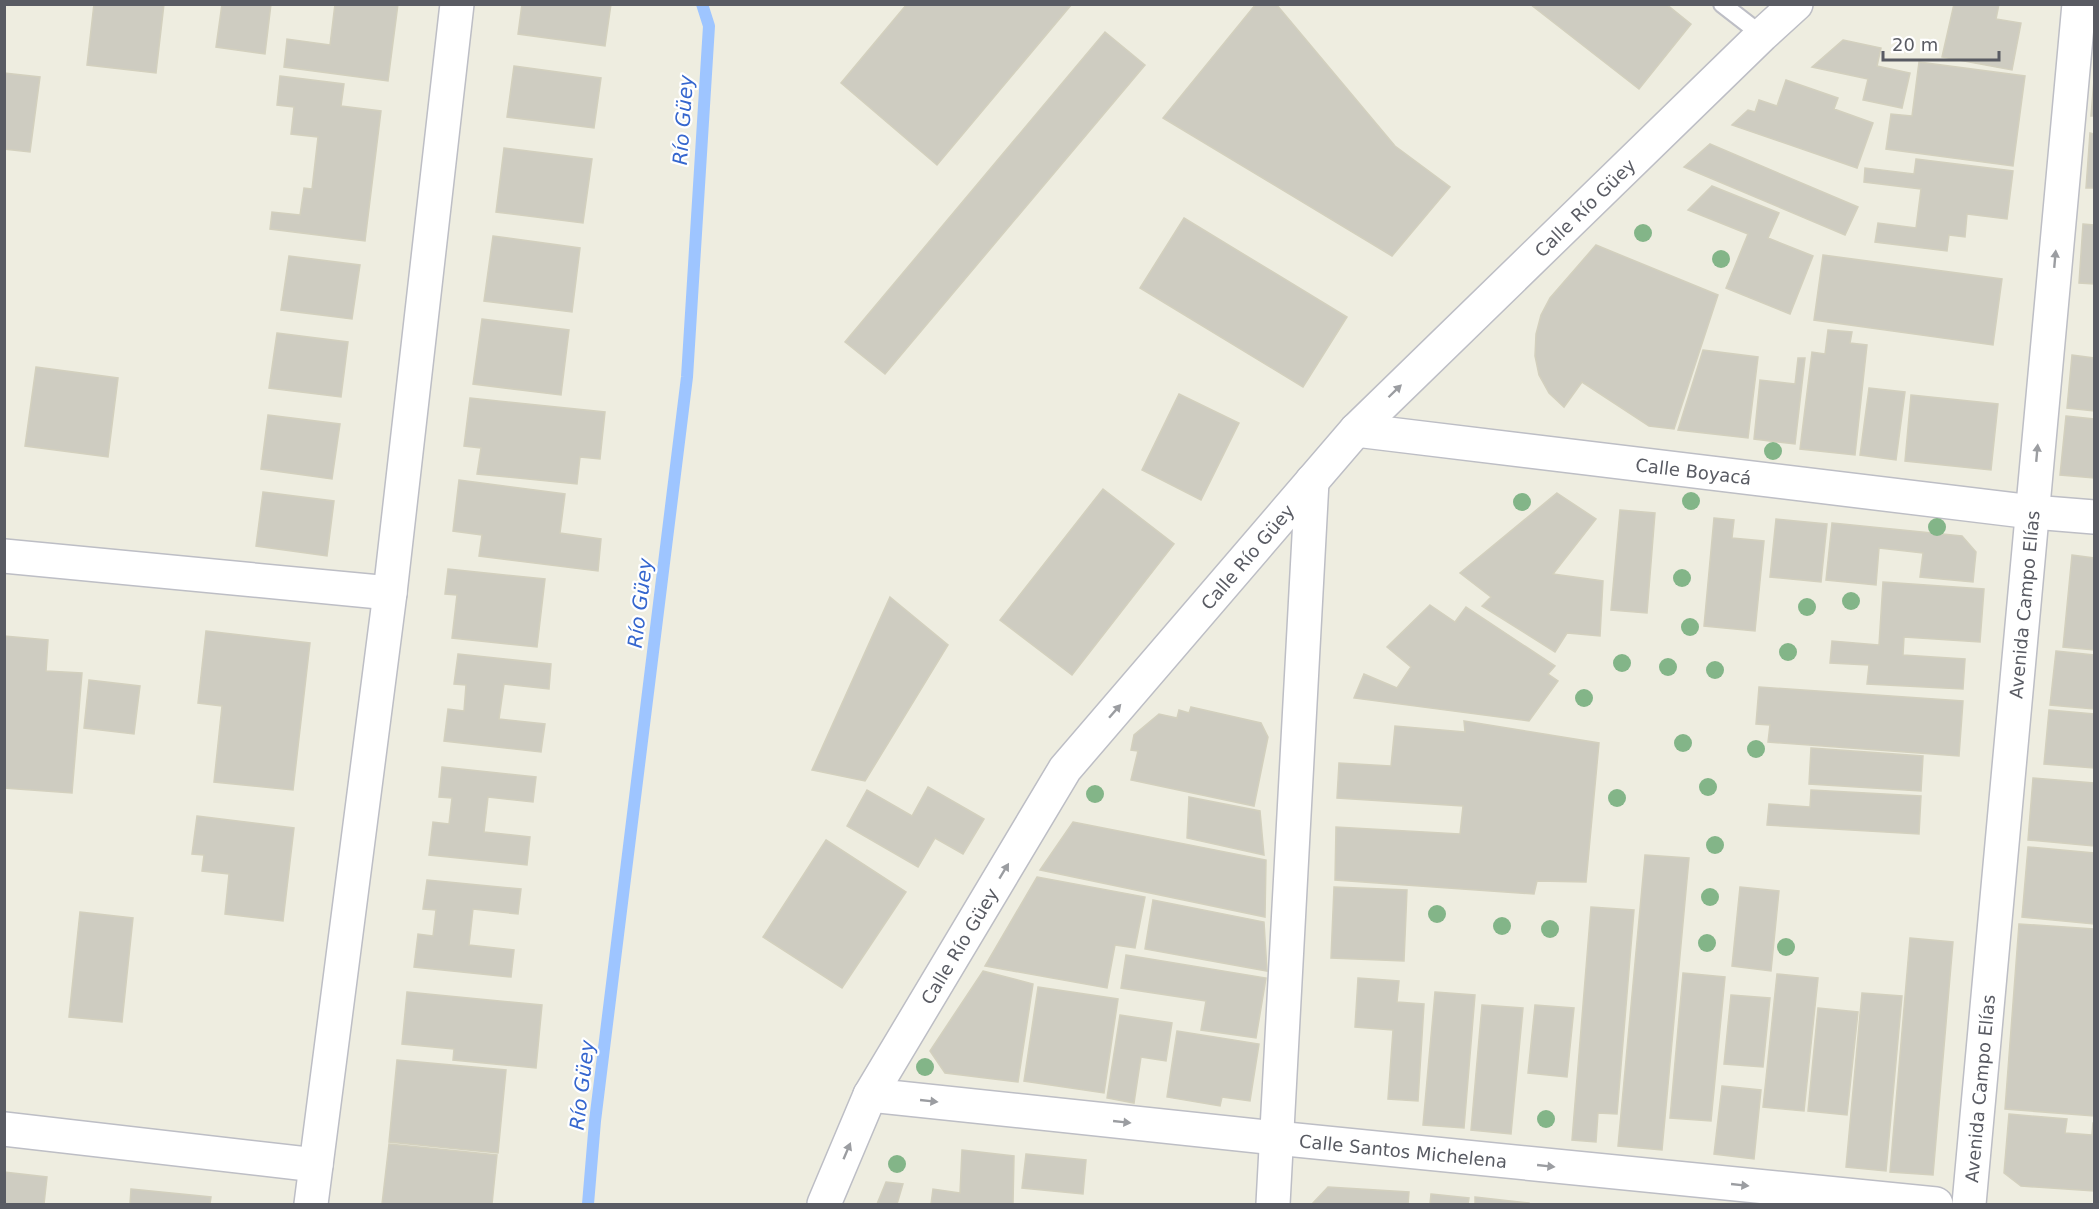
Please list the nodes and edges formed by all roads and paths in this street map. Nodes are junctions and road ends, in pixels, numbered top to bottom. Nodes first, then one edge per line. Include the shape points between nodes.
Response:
1 (457, 4) edge
2 (1722, 4) edge
3 (1796, 4) edge
4 (2079, 4) edge
5 (1762, 34) junction
6 (1356, 430) junction
7 (1312, 481) junction
8 (2032, 512) junction
9 (2094, 517) edge
10 (4, 556) edge
11 (390, 593) junction
12 (870, 1095) junction
13 (4, 1129) edge
14 (1276, 1138) junction
15 (316, 1165) junction
16 (311, 1204) edge
17 (824, 1204) edge
18 (1273, 1204) edge
19 (1935, 1204) edge
20 (1969, 1204) edge

1 - 11 street
2 - 5 lane
3 - 5 street, Calle Río Güey
8 -> 4 street, Avenida Campo Elías
6 -> 5 street, Calle Río Güey
6 - 7 street, Calle Río Güey
6 - 8 street, Calle Boyacá
12 -> 7 street, Calle Río Güey via 1065,770
7 - 14 street
8 - 9 street, Calle Boyacá
8 - 20 street, Avenida Campo Elías
10 - 11 street
11 - 15 street
12 -> 14 street, Calle Santos Michelena
17 -> 12 street, Calle Río Güey
13 - 15 street
14 - 18 street
14 -> 19 street, Calle Santos Michelena
15 - 16 street

